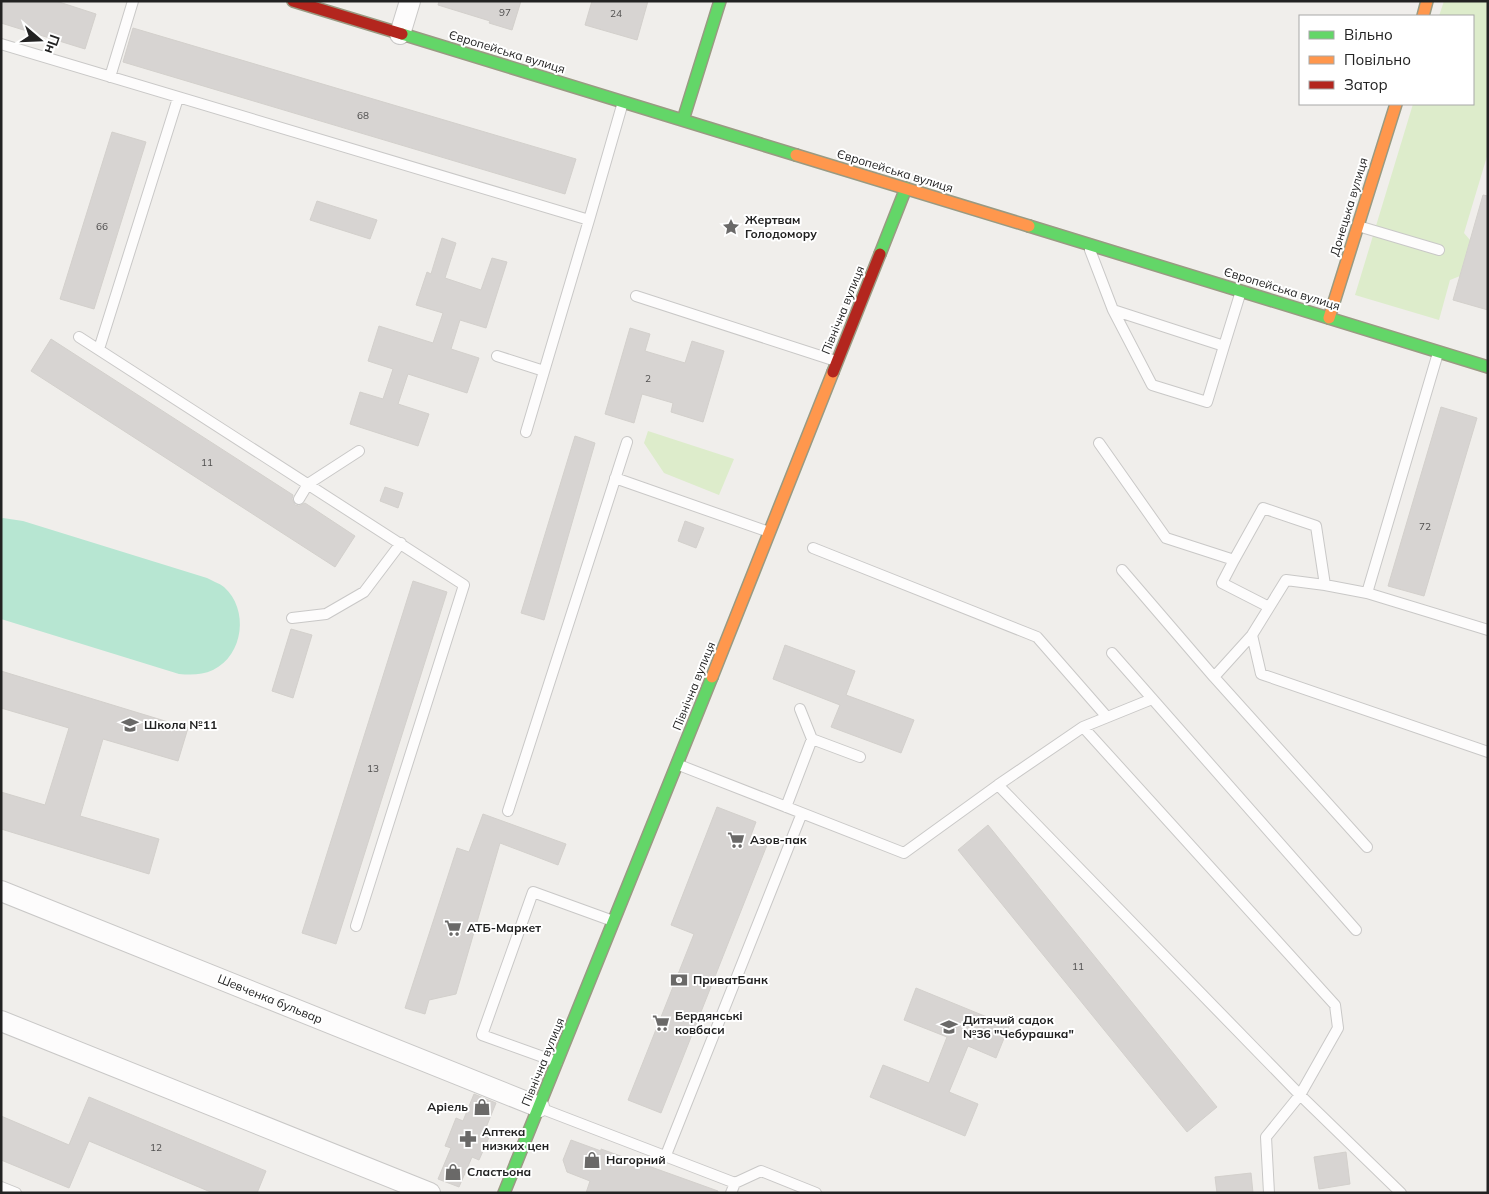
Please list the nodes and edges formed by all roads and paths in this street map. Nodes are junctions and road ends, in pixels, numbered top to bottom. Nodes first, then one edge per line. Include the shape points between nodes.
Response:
1 (133, 1) edge
2 (293, 1) edge
3 (410, 1) edge
4 (720, 1) edge
5 (1427, 1) edge
6 (1423, 15) edge
7 (400, 34) junction
8 (1, 44) edge
9 (110, 78) junction
10 (178, 98) junction
11 (623, 102) junction
12 (1396, 105) edge
13 (683, 120) junction
14 (906, 188) junction
15 (589, 220) junction
16 (1358, 226) junction
17 (1088, 244) junction
18 (1439, 250) dead end
19 (1241, 291) junction
20 (636, 296) dead end
21 (1113, 310) junction
22 (1329, 318) junction
23 (80, 337) dead end
24 (1224, 346) junction
25 (100, 349) junction
26 (1438, 352) junction
27 (496, 356) dead end
28 (837, 361) junction
29 (1488, 367) edge
30 (544, 371) junction
31 (526, 432) dead end
32 (626, 442) dead end
33 (1099, 443) dead end
34 (358, 451) dead end
35 (615, 478) junction
36 (308, 484) junction
37 (298, 499) dead end
38 (770, 532) junction
39 (400, 543) junction
40 (813, 548) dead end
41 (1234, 560) junction
42 (1122, 570) dead end
43 (1325, 585) junction
44 (1367, 593) junction
45 (1269, 607) junction
46 (292, 618) dead end
47 (1488, 630) edge
48 (1252, 634) junction
49 (1112, 653) dead end
50 (1214, 677) junction
51 (1152, 699) junction
52 (800, 709) dead end
53 (1107, 717) junction
54 (1082, 727) junction
55 (812, 739) junction
56 (1488, 752) edge
57 (860, 758) dead end
58 (678, 764) junction
59 (998, 785) junction
60 (786, 807) junction
61 (508, 810) dead end
62 (802, 814) junction
63 (1367, 847) dead end
64 (1, 891) edge
65 (614, 922) junction
66 (356, 926) dead end
67 (1356, 930) dead end
68 (1, 1021) edge
69 (557, 1062) junction
70 (1300, 1095) junction
71 (539, 1107) junction
72 (666, 1155) junction
73 (1, 1187) edge
74 (733, 1188) edge
75 (16, 1193) edge
76 (430, 1193) edge
77 (504, 1193) edge
78 (816, 1193) edge
79 (1269, 1193) edge
80 (1401, 1193) edge

1 - 9 lane
2 - 7 street, Європейська вулиця
3 - 7 street
4 - 13 street
5 - 6 street
7 - 11 street, Європейська вулиця
8 - 9 lane
9 - 10 lane
10 - 15 lane
10 - 25 lane
11 - 13 street, Європейська вулиця
11 - 15 lane
12 - 16 street, Донецька вулиця
13 - 14 street, Європейська вулиця
14 - 17 street, Європейська вулиця
14 - 28 street, Північна вулиця
15 - 30 lane
16 - 18 lane
16 - 22 street, Донецька вулиця
17 - 19 street, Європейська вулиця
17 - 21 lane
19 - 22 street, Європейська вулиця
19 - 24 lane
20 - 28 lane
21 - 24 lane
21 - 24 lane via 1152,385 1206,402
22 - 26 street, Європейська вулиця
23 - 25 lane
25 - 36 lane
26 - 29 street, Європейська вулиця
26 - 44 lane
27 - 30 lane
28 - 38 street, Північна вулиця
30 - 31 lane
32 - 35 lane
33 - 41 lane via 1166,538
34 - 36 lane
35 - 38 lane
35 - 61 lane
36 - 37 lane
36 - 39 lane
38 - 58 street, Північна вулиця
39 - 46 lane via 364,592 326,614
39 - 66 lane via 464,585
40 - 53 lane via 1036,637
41 - 43 lane via 1263,508 1316,526
41 - 45 lane via 1222,583
42 - 50 lane
43 - 44 lane
43 - 45 lane via 1286,580
44 - 47 lane
45 - 48 lane
48 - 50 lane
48 - 56 lane via 1261,674
49 - 51 lane
50 - 63 lane
51 - 53 lane
51 - 67 lane
52 - 55 lane
53 - 54 lane
54 - 59 lane
54 - 70 lane via 1335,1005 1338,1028
55 - 57 lane
55 - 60 lane
58 - 60 lane
58 - 65 street, Північна вулиця
59 - 62 lane via 904,853
59 - 70 lane
60 - 62 lane
62 - 72 lane
64 - 71 street, Шевченка бульвар
65 - 69 street, Північна вулиця
65 - 69 lane via 533,892 482,1034
68 - 76 street
69 - 71 street, Північна вулиця
70 - 79 lane via 1266,1137
70 - 80 lane
71 - 72 lane
71 - 77 street, Північна вулиця
72 - 74 lane
73 - 75 lane
74 - 78 lane via 760,1171

